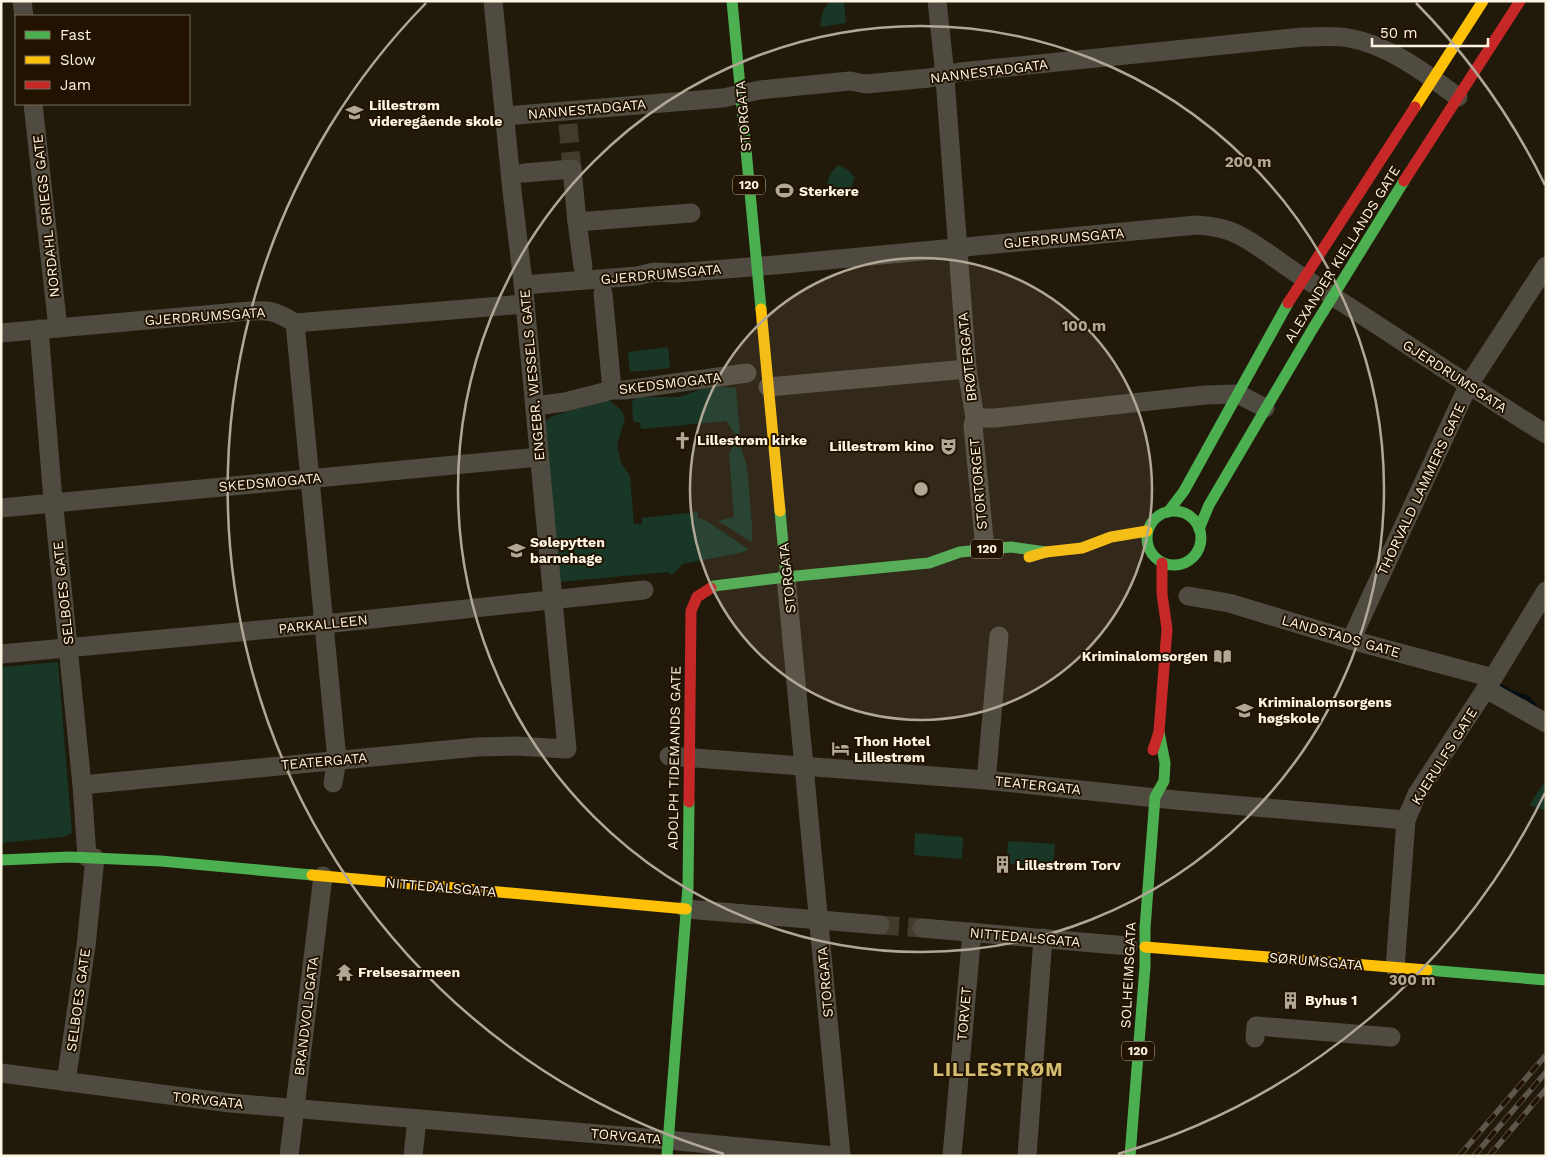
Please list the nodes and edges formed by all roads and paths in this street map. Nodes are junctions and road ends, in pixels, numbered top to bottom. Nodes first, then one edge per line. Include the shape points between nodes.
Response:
1 (22, 1) edge
2 (494, 1) edge
3 (732, 1) edge
4 (936, 1) edge
5 (1483, 1) edge
6 (1520, 1) edge
7 (24, 15) edge
8 (944, 75) junction
9 (1433, 78) junction
10 (741, 94) junction
11 (1458, 97) junction
12 (33, 105) edge
13 (505, 116) junction
14 (524, 173) dead end
15 (691, 213) dead end
16 (577, 222) junction
17 (957, 248) junction
18 (757, 266) junction
19 (1546, 266) edge
20 (583, 267) dead end
21 (1304, 278) junction
22 (523, 285) junction
23 (603, 292) dead end
24 (1333, 296) junction
25 (525, 304) junction
26 (295, 323) junction
27 (58, 328) junction
28 (39, 329) junction
29 (1, 333) edge
30 (967, 369) junction
31 (747, 373) dead end
32 (1468, 386) junction
33 (768, 387) junction
34 (612, 390) junction
35 (1238, 394) junction
36 (535, 406) junction
37 (1266, 408) junction
38 (975, 418) junction
39 (1546, 434) edge
40 (539, 457) junction
41 (308, 479) junction
42 (54, 503) junction
43 (1, 508) edge
44 (1168, 512) junction
45 (1199, 529) junction
46 (1148, 531) junction
47 (1082, 548) junction
48 (985, 549) junction
49 (1136, 551) dead end
50 (1046, 552) junction
51 (1101, 552) dead end
52 (1150, 552) junction
53 (1022, 560) dead end
54 (929, 563) junction
55 (1162, 563) junction
56 (1184, 563) junction
57 (952, 567) dead end
58 (786, 577) junction
59 (644, 590) dead end
60 (1546, 592) edge
61 (1180, 593) junction
62 (553, 599) junction
63 (325, 624) junction
64 (1167, 629) junction
65 (999, 636) dead end
66 (1351, 640) junction
67 (68, 648) junction
68 (1, 654) edge
69 (1489, 684) junction
70 (1546, 723) edge
71 (1159, 732) junction
72 (567, 749) joint
73 (669, 756) dead end
74 (690, 758) junction
75 (337, 760) junction
76 (1149, 762) dead end
77 (804, 767) junction
78 (987, 770) dead end
79 (333, 783) dead end
80 (82, 785) junction
81 (1152, 788) junction
82 (1406, 820) junction
83 (91, 858) junction
84 (1, 860) edge
85 (323, 876) junction
86 (686, 909) junction
87 (820, 920) junction
88 (880, 925) tunnel mouth
89 (922, 928) tunnel mouth
90 (972, 932) junction
91 (1043, 938) junction
92 (1136, 946) junction
93 (1395, 968) junction
94 (1546, 980) edge
95 (1391, 1037) dead end
96 (1255, 1038) dead end
97 (1, 1073) edge
98 (66, 1082) junction
99 (300, 1109) junction
100 (416, 1119) junction
101 (668, 1148) edge
102 (289, 1156) edge
103 (413, 1156) edge
104 (835, 1156) edge
105 (841, 1156) edge
106 (952, 1156) edge
107 (1027, 1156) edge
108 (1130, 1156) edge

1 - 7 street
2 - 13 street, ENGEBR. WESSELS GATE
3 - 10 main road, STORGATA / 120
4 - 8 street, BRØTERGATA
5 - 9 main road, ALEXANDER KIELLANDS GATE
6 - 11 main road, ALEXANDER KIELLANDS GATE
8 - 9 street, NANNESTADGATA via 1336,36 1381,48
8 - 10 street, NANNESTADGATA via 866,84 850,81
8 - 17 street, BRØTERGATA
9 - 11 street, NANNESTADGATA
9 - 21 main road, ALEXANDER KIELLANDS GATE
10 - 13 street, NANNESTADGATA
10 - 18 main road, STORGATA / 120
11 - 24 main road, ALEXANDER KIELLANDS GATE
12 - 27 street, NORDAHL GRIEGS GATE
13 - 22 street, ENGEBR. WESSELS GATE
14 - 16 street via 572,169
15 - 16 street
16 - 20 street
17 - 18 street, GJERDRUMSGATA
17 - 21 street, GJERDRUMSGATA via 1211,226 1224,228 1249,241
17 - 30 street, BRØTERGATA
18 - 22 street, GJERDRUMSGATA
18 - 33 main road, STORGATA / 120
19 - 32 street, THORVALD LAMMERS GATE
21 - 24 street, GJERDRUMSGATA
21 - 35 main road, ALEXANDER KIELLANDS GATE
22 - 25 street, ENGEBR. WESSELS GATE
23 - 34 street
24 - 32 street, GJERDRUMSGATA
24 - 37 main road, ALEXANDER KIELLANDS GATE
25 - 26 street
25 - 36 street, ENGEBR. WESSELS GATE
26 - 27 street, GJERDRUMSGATA via 267,310
26 - 41 street
27 - 28 street, GJERDRUMSGATA
28 - 29 street, GJERDRUMSGATA
28 - 42 street, SELBOES GATE
30 - 33 street
30 - 38 street, BRØTERGATA
31 - 34 street, SKEDSMOGATA
32 - 39 street, GJERDRUMSGATA
32 - 66 street, THORVALD LAMMERS GATE
33 - 58 main road, STORGATA / 120
34 - 36 street, SKEDSMOGATA
35 - 37 street, BRØTERGATA
35 - 38 street, BRØTERGATA
35 - 44 main road, ALEXANDER KIELLANDS GATE via 1184,491
36 - 40 street, ENGEBR. WESSELS GATE
37 - 45 main road, ALEXANDER KIELLANDS GATE via 1209,505
38 - 48 street, STORTORGET via 973,426
40 - 41 street, SKEDSMOGATA
40 - 62 street, ENGEBR. WESSELS GATE
41 - 42 street, SKEDSMOGATA
41 - 63 street
42 - 43 street, SKEDSMOGATA
42 - 67 street, SELBOES GATE
44 - 45 main road via 1187,514
44 - 46 main road via 1155,518
45 - 56 main road, 120 via 1198,549
46 - 47 main road, ADOLPH TIDEMANDS GATE / 120 via 1111,537
46 - 52 main road via 1146,542
47 - 50 main road, ADOLPH TIDEMANDS GATE / 120
47 - 51 main road, ADOLPH TIDEMANDS GATE / 120
48 - 50 main road, ADOLPH TIDEMANDS GATE / 120 via 1011,547
48 - 54 main road, ADOLPH TIDEMANDS GATE / 120 via 960,552
49 - 52 main road
50 - 53 main road, ADOLPH TIDEMANDS GATE / 120
52 - 55 main road
54 - 57 main road, ADOLPH TIDEMANDS GATE / 120
54 - 58 main road, ADOLPH TIDEMANDS GATE / 120
55 - 56 main road via 1173,566
55 - 64 main road, SOLHEIMSGATA / 120
56 - 61 main road, SOLHEIMSGATA / 120
58 - 74 main road, ADOLPH TIDEMANDS GATE via 714,586 702,592 694,604 691,619
58 - 77 street, STORGATA
59 - 62 street, PARKALLEEN
60 - 69 street, KJERULFS GATE
61 - 64 main road, SOLHEIMSGATA / 120
61 - 66 street, LANDSTADS GATE via 1229,603
62 - 63 street, PARKALLEEN
62 - 72 street, ENGEBR. WESSELS GATE
63 - 67 street, PARKALLEEN
63 - 75 street
64 - 71 main road, SOLHEIMSGATA / 120
65 - 78 street
66 - 69 street, LANDSTADS GATE
67 - 68 street, PARKALLEEN
67 - 80 street, SELBOES GATE
69 - 70 street, LANDSTADS GATE
69 - 82 street, KJERULFS GATE via 1417,794
71 - 76 main road, SOLHEIMSGATA / 120
71 - 81 main road, SOLHEIMSGATA / 120 via 1165,763 1164,781
72 - 75 street, TEATERGATA via 495,746
73 - 74 street, TEATERGATA
74 - 77 street, TEATERGATA
74 - 86 main road, ADOLPH TIDEMANDS GATE
75 - 79 street
75 - 80 street, TEATERGATA
77 - 81 street, TEATERGATA
77 - 87 street, STORGATA
80 - 83 street, SELBOES GATE
81 - 82 street, TEATERGATA
81 - 92 main road, SOLHEIMSGATA / 120
82 - 93 street, KJERULFS GATE
83 - 84 main road, NITTEDALSGATA
83 - 85 main road, NITTEDALSGATA
83 - 98 street, SELBOES GATE via 86,946
85 - 86 main road, NITTEDALSGATA
85 - 99 street, BRANDVOLDGATA
86 - 87 street, NITTEDALSGATA
86 - 101 main road, ADOLPH TIDEMANDS GATE
87 - 88 street, NITTEDALSGATA
87 - 105 street, STORGATA
89 - 90 street, NITTEDALSGATA
90 - 91 street, NITTEDALSGATA
90 - 106 street, TORVET
91 - 92 street, NITTEDALSGATA
91 - 107 street
92 - 93 main road, SØRUMSGATA
92 - 108 main road, SOLHEIMSGATA / 120
93 - 94 main road, SØRUMSGATA
95 - 96 street via 1256,1026
97 - 98 street, TORVGATA
98 - 99 street, TORVGATA
99 - 100 street, TORVGATA
99 - 102 street, BRANDVOLDGATA
100 - 101 street, TORVGATA
100 - 103 street
101 - 104 street, TORVGATA

